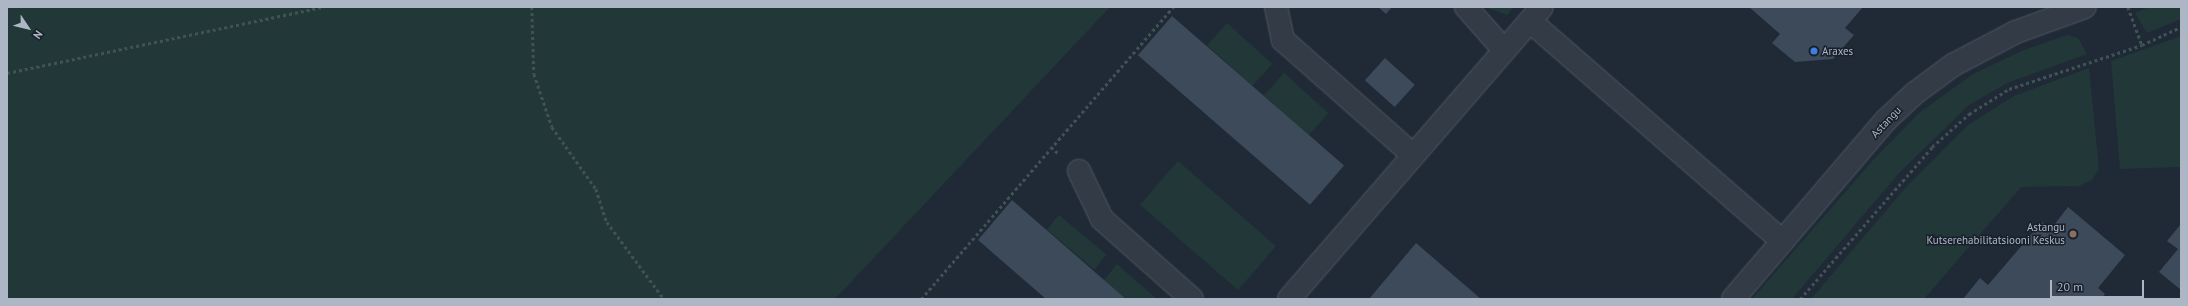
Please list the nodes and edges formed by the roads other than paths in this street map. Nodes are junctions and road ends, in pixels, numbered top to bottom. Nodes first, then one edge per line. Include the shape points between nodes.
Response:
1 (1276, 7) edge
2 (1466, 7) edge
3 (2085, 7) edge
4 (1536, 14) edge
5 (1504, 50) junction
6 (1413, 155) junction
7 (1079, 171) dead end
8 (1782, 241) junction
9 (1192, 299) edge
10 (1290, 299) edge
11 (1733, 299) edge

1 - 6 street via 1283,40
2 - 5 street
3 - 8 street, Astangu via 2016,32 1953,65 1915,93 1886,120
4 - 5 street
4 - 8 street
5 - 6 street
6 - 10 street
7 - 9 street via 1102,220
8 - 11 street, Astangu

